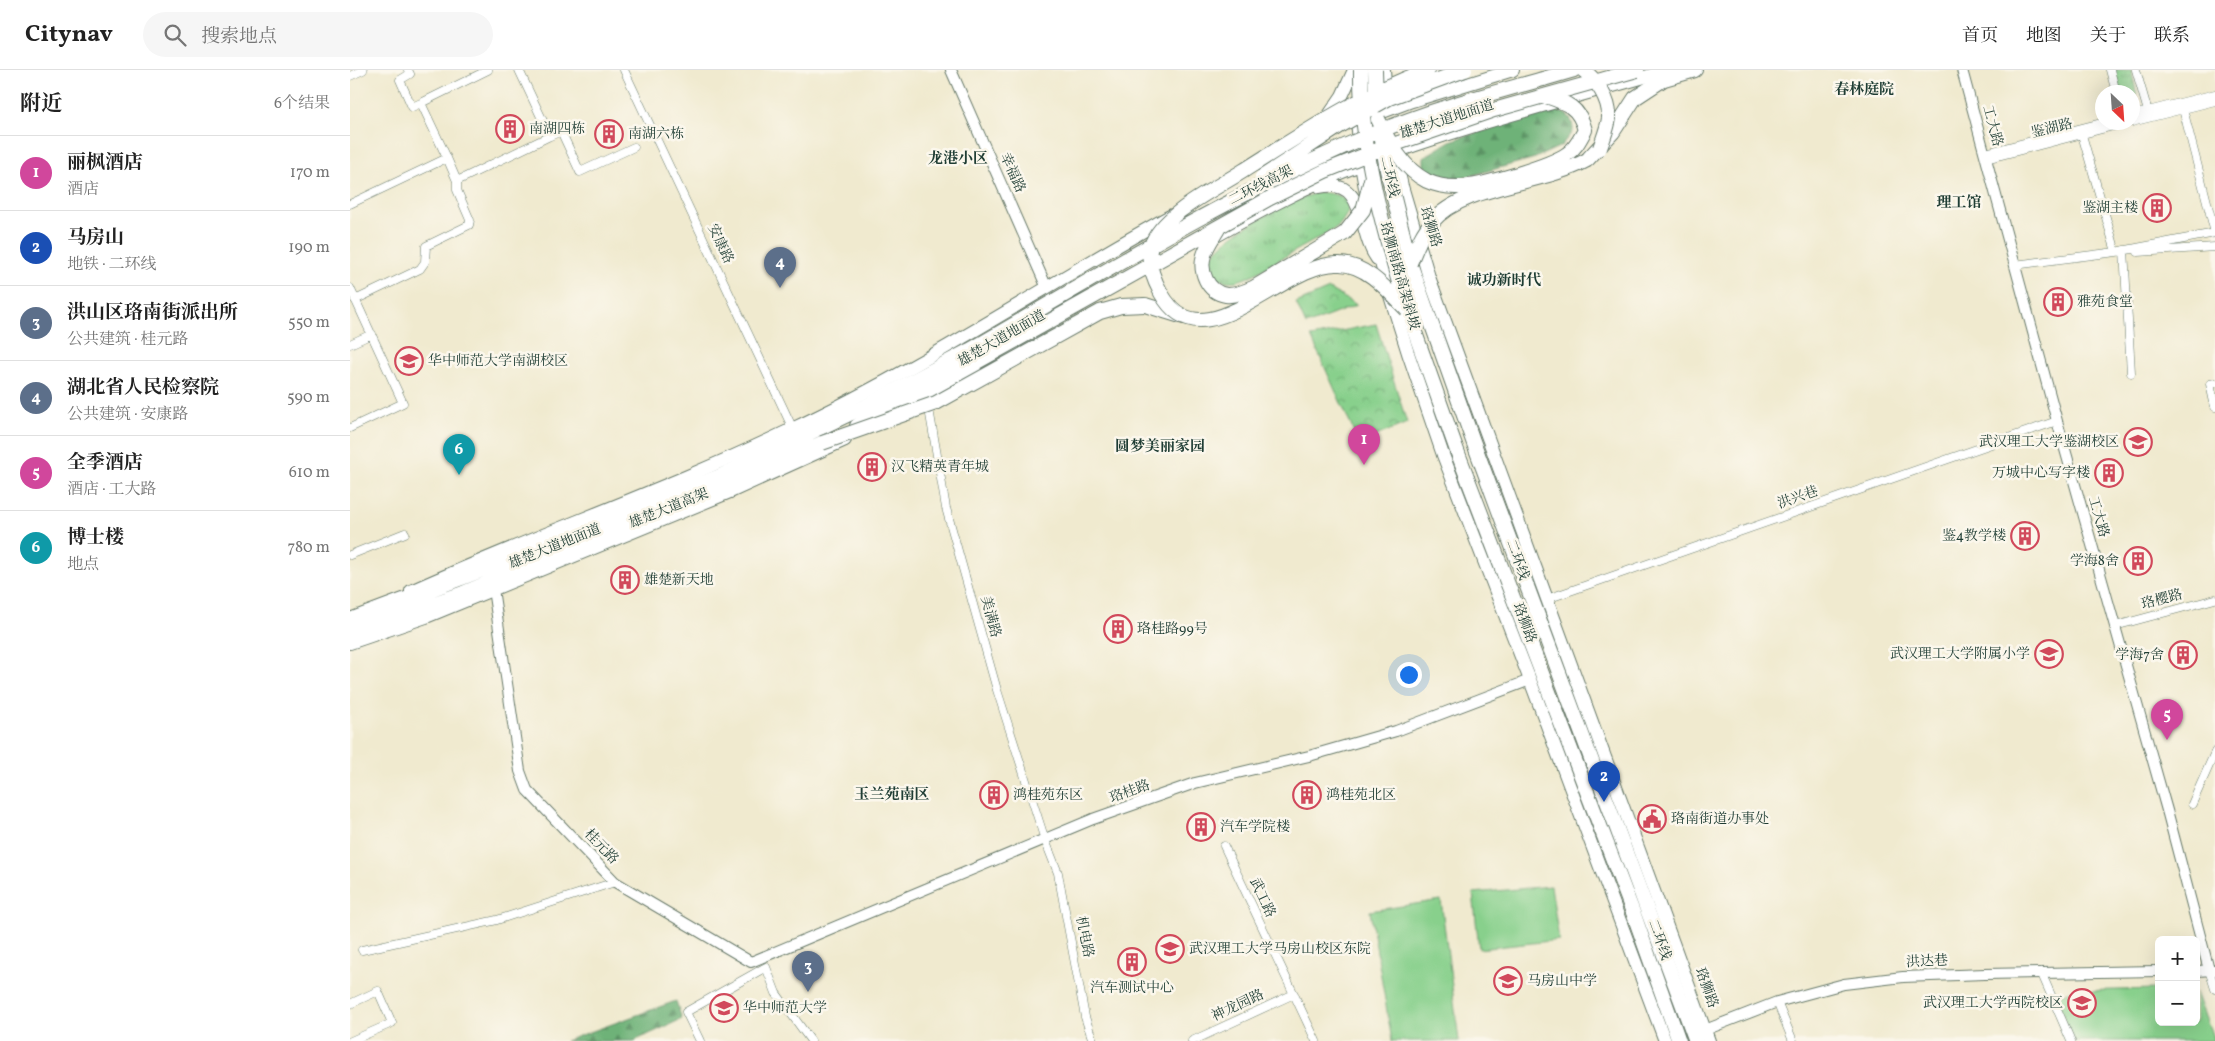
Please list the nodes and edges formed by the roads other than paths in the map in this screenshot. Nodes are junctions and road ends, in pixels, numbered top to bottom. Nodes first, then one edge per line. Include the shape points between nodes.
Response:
1 (363, 70) edge
2 (408, 70) edge
3 (488, 70) edge
4 (519, 70) edge
5 (624, 70) edge
6 (951, 70) edge
7 (1354, 70) edge
8 (1361, 70) edge
9 (1375, 70) edge
10 (1384, 70) edge
11 (1404, 70) edge
12 (1428, 70) edge
13 (1465, 70) edge
14 (1513, 70) edge
15 (1574, 70) edge
16 (1583, 70) edge
17 (1637, 70) edge
18 (1669, 70) edge
19 (1695, 70) edge
20 (1962, 70) edge
21 (2110, 70) edge
22 (2136, 70) edge
23 (350, 76) edge
24 (2114, 85) edge
25 (1457, 87) junction
26 (2215, 94) edge
27 (1551, 95) junction
28 (2215, 100) edge
29 (421, 103) junction
30 (2183, 109) junction
31 (1382, 114) junction
32 (2140, 114) edge
33 (2148, 114) junction
34 (2140, 117) edge
35 (1356, 121) junction
36 (2095, 125) edge
37 (2098, 130) edge
38 (2082, 134) junction
39 (1444, 135) junction
40 (550, 136) junction
41 (1305, 143) junction
42 (634, 147) dead end
43 (1600, 148) junction
44 (1394, 153) junction
45 (1986, 156) junction
46 (447, 158) junction
47 (1361, 165) junction
48 (1372, 176) junction
49 (457, 181) junction
50 (1402, 186) junction
51 (1291, 196) junction
52 (350, 204) edge
53 (1212, 211) junction
54 (1220, 226) junction
55 (2215, 233) edge
56 (2215, 247) edge
57 (2121, 252) junction
58 (1410, 263) junction
59 (2014, 264) junction
60 (1382, 267) junction
61 (350, 288) edge
62 (1048, 288) junction
63 (355, 300) junction
64 (1407, 310) junction
65 (1184, 317) junction
66 (372, 334) junction
67 (350, 344) edge
68 (973, 356) junction
69 (2131, 373) dead end
70 (2215, 383) edge
71 (928, 397) junction
72 (2215, 407) edge
73 (2056, 421) junction
74 (350, 428) edge
75 (793, 429) junction
76 (822, 443) junction
77 (1456, 448) joint
78 (405, 533) dead end
79 (350, 555) edge
80 (493, 589) junction
81 (1547, 599) junction
82 (2215, 599) edge
83 (350, 614) edge
84 (2115, 626) junction
85 (350, 633) edge
86 (350, 643) edge
87 (1530, 680) junction
88 (2215, 752) edge
89 (2192, 804) dead end
90 (1045, 840) junction
91 (1224, 846) dead end
92 (615, 882) junction
93 (362, 950) dead end
94 (751, 962) junction
95 (766, 967) junction
96 (2212, 970) edge
97 (2155, 971) edge
98 (2041, 972) junction
99 (2215, 989) edge
100 (1294, 994) junction
101 (1777, 1002) junction
102 (350, 1004) edge
103 (1707, 1035) edge
104 (351, 1041) edge
105 (700, 1041) edge
106 (811, 1041) edge
107 (1093, 1041) edge
108 (1192, 1041) edge
109 (1316, 1041) edge
110 (1664, 1041) edge
111 (1679, 1041) edge
112 (1696, 1041) edge
113 (1793, 1041) edge
114 (2071, 1041) edge

1 - 23 street
2 - 29 street via 410,74 400,80 412,107
3 - 29 street
4 - 40 street
5 - 75 street, 安康路
6 - 62 street, 幸福路
7 - 35 main road, 珞狮路
7 - 41 main road via 1336,107
8 - 48 highway, 珞狮南路高架斜坡, bridge via 1363,116
9 - 31 highway, 二环线, bridge
10 - 31 main road, 珞狮路
11 - 25 main road via 1421,82
12 - 65 highway, bridge via 1375,92 1320,122 1182,210 1158,232 1150,248 1155,281 1164,297
13 - 53 highway, bridge via 1389,98 1340,126
14 - 25 main road, 雄楚大道地面道
15 - 53 highway, 二环线高架, bridge via 1489,94 1372,134
16 - 43 highway, bridge via 1599,86 1609,117
17 - 27 highway, bridge
18 - 39 main road, 雄楚大道地面道
19 - 43 highway via 1664,79 1635,98
20 - 45 street, 工大路
21 - 24 street
22 - 33 street
25 - 31 main road, 雄楚大道地面道
26 - 33 street, 鉴湖路
27 - 31 highway, bridge via 1578,111 1585,130 1578,144 1568,154 1547,165 1470,186 1437,185 1416,174 1398,154
27 - 54 highway, bridge via 1494,110 1378,150 1325,171
28 - 30 street, 鉴湖路
29 - 46 street
30 - 33 street, 鉴湖路
30 - 55 street
31 - 35 main road, 雄楚大道地面道
31 - 44 main road, 珞狮路
31 - 58 highway, 二环线, bridge via 1387,170
32 - 33 street, 鉴湖路
33 - 34 street, 鉴湖路
35 - 41 main road, 雄楚大道地面道
35 - 47 main road, 珞狮路
36 - 45 street, 鉴湖路
37 - 38 street, 鉴湖路
38 - 45 street, 鉴湖路
38 - 57 street
39 - 44 main road, 雄楚大道地面道
39 - 50 main road via 1410,160
40 - 42 street via 561,131 580,172
40 - 49 street
41 - 62 main road, 雄楚大道地面道 via 1149,228
43 - 58 highway, bridge via 1573,168 1501,188 1447,208 1427,229
44 - 47 main road, 雄楚大道地面道
44 - 50 main road, 珞狮路
45 - 59 street, 工大路
46 - 49 street
46 - 52 street
47 - 51 main road, 雄楚大道地面道
47 - 60 main road, 珞狮路
48 - 54 highway, bridge via 1362,210 1345,233 1239,294 1226,295 1214,290 1202,271 1204,255
48 - 64 highway, 珞狮南路高架斜坡, bridge
49 - 63 street via 469,225 426,246 422,268
50 - 81 main road, 珞狮路 via 1429,277
51 - 60 main road via 1333,184 1344,187 1356,203 1368,245
51 - 71 main road, 雄楚大道地面道
53 - 68 highway, 二环线高架, bridge
54 - 68 highway, bridge
55 - 57 street
56 - 57 street
57 - 59 street
57 - 69 street
58 - 112 highway, 二环线
59 - 73 street, 工大路
60 - 87 main road, 珞狮路 via 1443,455
61 - 63 street
62 - 75 main road, 雄楚大道地面道
63 - 66 street
64 - 65 highway, bridge via 1366,273 1354,266 1341,264 1299,273 1237,310 1214,319
64 - 77 highway, 珞狮南路高架斜坡
65 - 76 highway, bridge via 1145,305 1121,306 1100,312 936,403
66 - 67 street
66 - 74 street via 404,403 384,408
68 - 76 highway, 雄楚大道高架, bridge
68 - 83 highway, 雄楚大道高架 via 720,476 462,578
70 - 72 street via 2210,384
71 - 80 main road, 雄楚大道地面道 via 778,471
71 - 90 street, 美满路 via 946,508 997,690
73 - 81 street, 洪兴巷
73 - 84 street, 工大路
75 - 83 main road, 雄楚大道地面道 via 714,465
76 - 85 highway, 雄楚大道高架 via 463,593
77 - 111 highway, 二环线
78 - 79 street
80 - 86 main road, 雄楚大道地面道 via 426,617
80 - 92 street, 桂元路 via 520,771 527,790
81 - 103 main road, 珞狮路
82 - 84 street, 珞樱路
84 - 96 street, 工大路
87 - 90 street, 珞桂路 via 1396,731 1195,783 1093,819
87 - 110 main road, 珞狮路
88 - 89 street
90 - 94 street, 珞桂路
90 - 107 street, 机电路 via 1058,873 1085,1017
91 - 100 street, 武工路
92 - 93 street via 497,920
92 - 94 street, 桂元路
94 - 95 street, 桂元路
95 - 105 street via 686,1012
95 - 106 street via 776,992
96 - 99 street
97 - 98 street, 洪达巷
98 - 101 street, 洪达巷 via 1903,977 1844,984
98 - 114 street
100 - 108 street, 神龙园路
100 - 109 street, 武工路
101 - 103 street, 洪达巷
101 - 113 street
102 - 104 street via 378,991 392,1023

